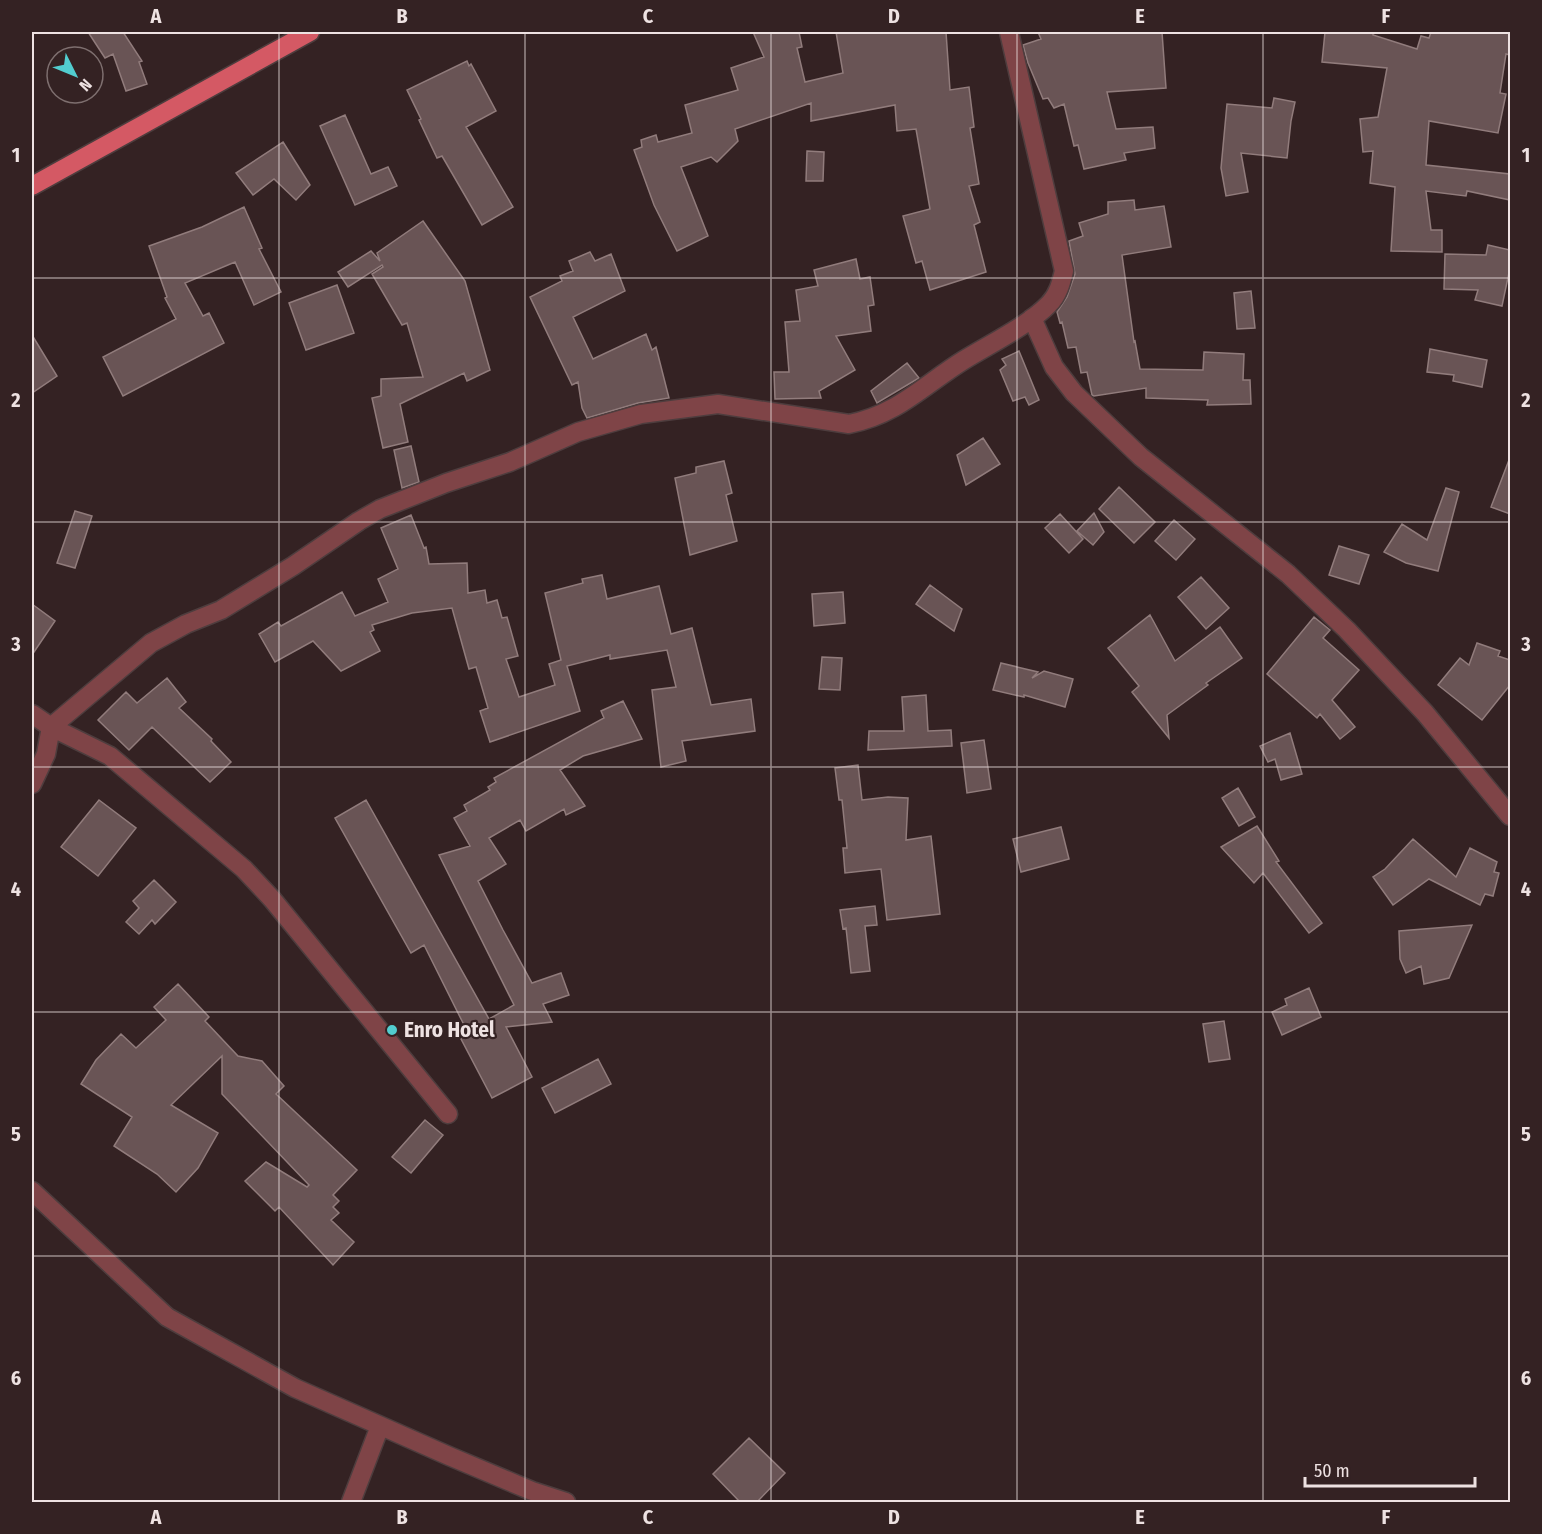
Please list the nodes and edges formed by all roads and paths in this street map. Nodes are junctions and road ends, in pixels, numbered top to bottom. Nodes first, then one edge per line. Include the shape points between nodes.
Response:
1 (310, 32) edge
2 (1009, 32) edge
3 (32, 186) edge
4 (1032, 318) junction
5 (32, 714) edge
6 (51, 727) junction
7 (32, 784) edge
8 (1510, 816) edge
9 (448, 1114) dead end
10 (32, 1191) edge
11 (380, 1426) junction
12 (351, 1503) edge
13 (566, 1503) edge

1 - 3 main road
2 - 4 street via 1064,271 1061,286 1049,304
4 - 6 street via 892,410 868,420 849,424 718,404 641,414 579,432 510,462 380,509 220,610 151,643
4 - 8 street via 1054,367 1074,393 1142,457 1288,574 1347,630 1425,713
5 - 6 street
6 - 7 street via 46,754
6 - 9 street via 110,756 244,869
10 - 11 street via 167,1317 295,1388
11 - 12 street
11 - 13 street

